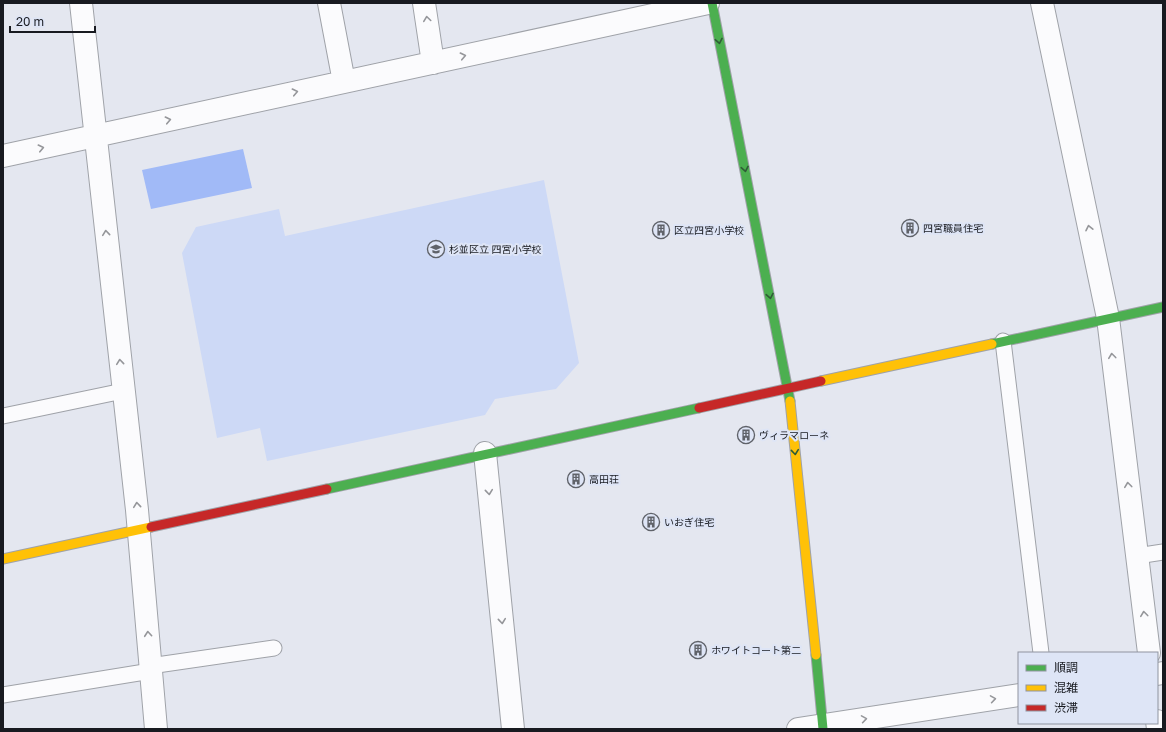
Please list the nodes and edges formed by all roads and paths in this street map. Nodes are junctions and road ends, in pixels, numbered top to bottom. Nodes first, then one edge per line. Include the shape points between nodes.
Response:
1 (80, 3) edge
2 (329, 3) edge
3 (424, 3) edge
4 (708, 3) edge
5 (712, 3) edge
6 (1042, 3) edge
7 (433, 63) junction
8 (344, 82) junction
9 (96, 136) junction
10 (3, 156) edge
11 (1163, 306) edge
12 (1108, 318) junction
13 (1002, 341) junction
14 (789, 388) junction
15 (123, 391) junction
16 (3, 416) edge
17 (485, 453) junction
18 (139, 530) junction
19 (1163, 552) edge
20 (1137, 556) junction
21 (3, 559) edge
22 (274, 648) dead end
23 (1041, 652) edge
24 (1149, 652) edge
25 (151, 669) junction
26 (3, 695) edge
27 (1018, 695) edge
28 (823, 727) edge
29 (156, 729) edge
30 (513, 729) edge
31 (798, 729) edge

1 - 9 street
2 - 8 street
7 -> 3 street
7 -> 4 street
5 -> 14 street
12 -> 6 street
7 - 8 street
9 -> 8 street
10 -> 9 street
15 -> 9 street
11 - 12 street
12 - 13 street
20 -> 12 street
13 - 14 street
13 - 23 lane
14 - 17 street
14 -> 28 street
15 - 16 lane
18 -> 15 street
17 - 18 street
17 -> 30 street
18 - 21 street
25 -> 18 street
19 - 20 lane
24 -> 20 street
22 - 25 lane
25 - 26 lane
25 - 29 street
28 -> 27 street
28 - 31 street

